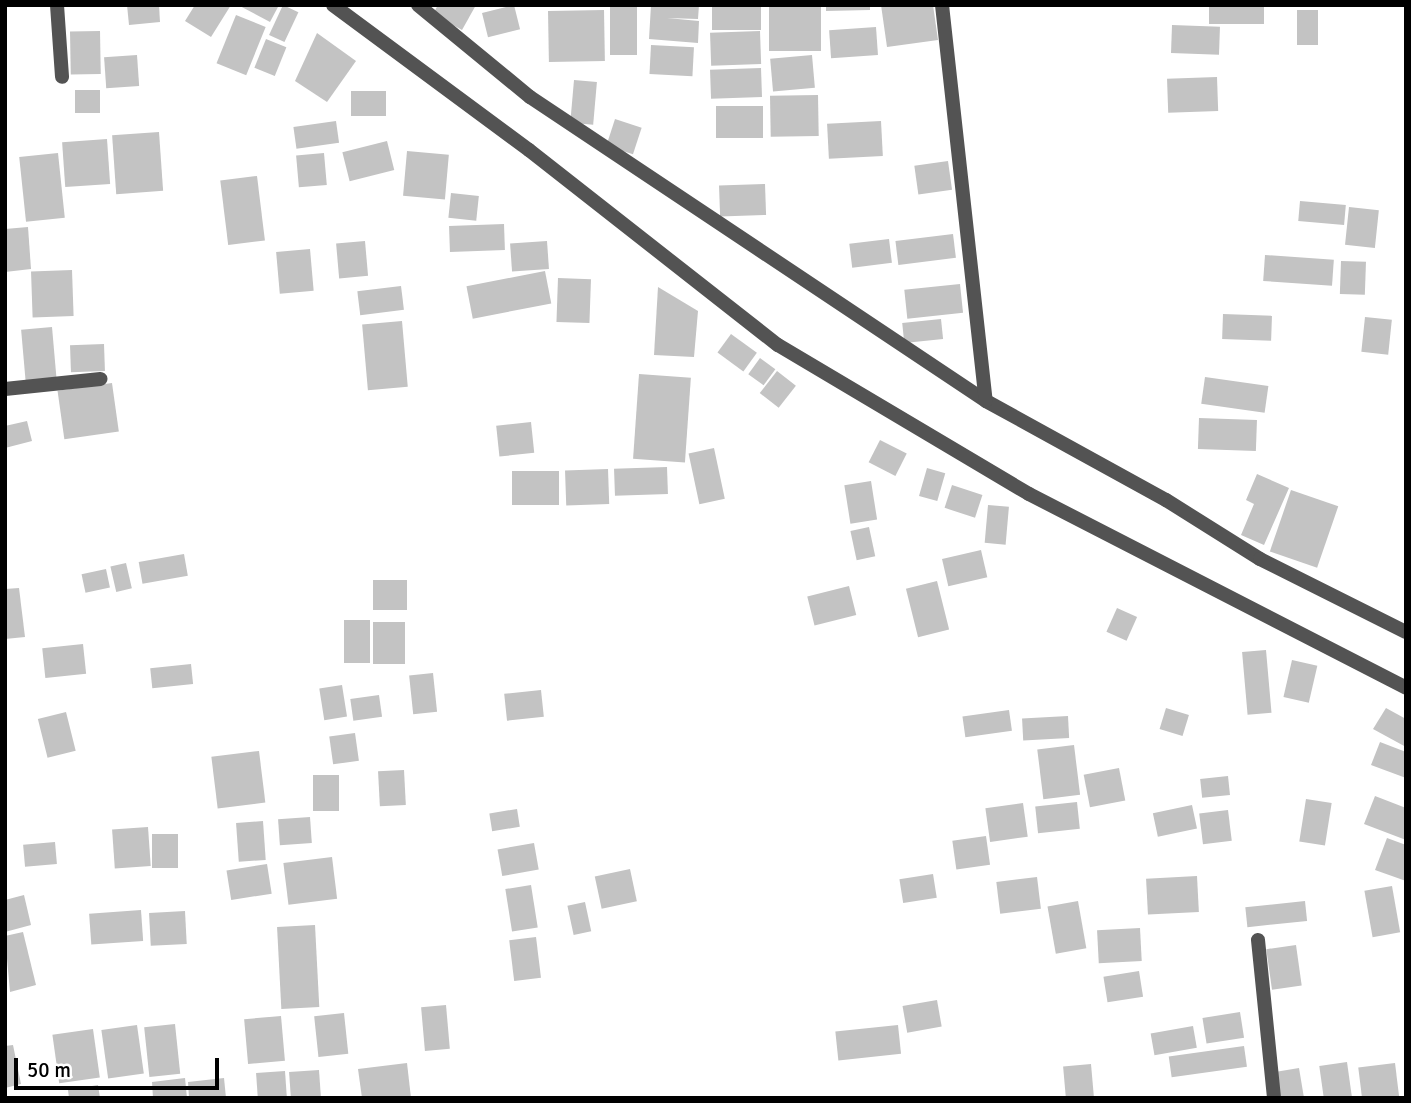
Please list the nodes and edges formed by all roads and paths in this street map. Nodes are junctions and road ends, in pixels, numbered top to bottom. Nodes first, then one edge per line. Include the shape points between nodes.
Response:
1 (57, 5) edge
2 (333, 5) edge
3 (418, 5) edge
4 (942, 5) edge
5 (62, 77) dead end
6 (100, 379) dead end
7 (5, 389) edge
8 (986, 401) junction
9 (1406, 632) edge
10 (1406, 688) edge
11 (1258, 940) dead end
12 (1274, 1098) edge

1 - 5 street
2 - 10 street via 529,150 778,345 1029,494
3 - 8 street via 530,97
4 - 8 street
6 - 7 street
8 - 9 street via 1166,500 1260,559
11 - 12 street

